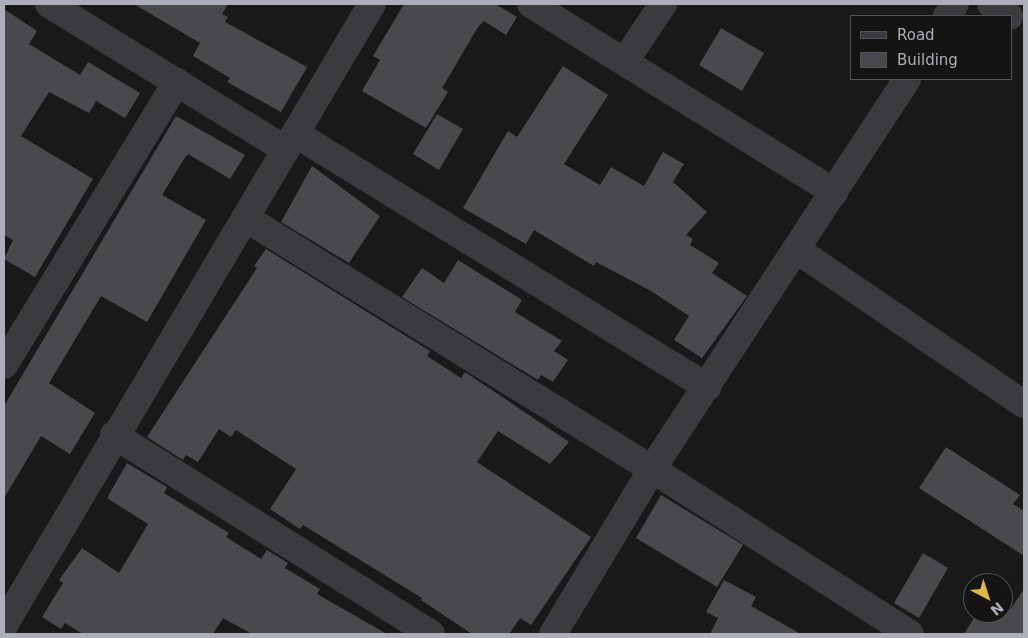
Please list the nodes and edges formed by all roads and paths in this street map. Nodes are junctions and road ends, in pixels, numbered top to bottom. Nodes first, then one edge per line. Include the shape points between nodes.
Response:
1 (49, 4) edge
2 (372, 4) edge
3 (531, 4) edge
4 (663, 4) edge
5 (955, 4) edge
6 (992, 4) edge
7 (948, 15) edge
8 (1007, 15) edge
9 (1013, 19) edge
10 (1024, 27) edge
11 (625, 61) junction
12 (906, 80) edge
13 (177, 82) junction
14 (291, 142) junction
15 (834, 192) junction
16 (247, 219) junction
17 (797, 250) junction
18 (4, 365) edge
19 (707, 387) junction
20 (1024, 404) edge
21 (114, 435) junction
22 (652, 468) junction
23 (4, 625) edge
24 (431, 634) edge
25 (553, 634) edge
26 (910, 634) edge

1 - 13 street
2 - 14 street
3 - 11 street
4 - 11 street
5 - 7 street
6 - 8 street
9 - 10 street
11 - 15 street
12 - 15 street
13 - 14 street
13 - 18 street
14 - 16 street
14 - 19 street
15 - 17 street
16 - 21 street
16 - 22 street
17 - 19 street
17 - 20 street
19 - 22 street
21 - 23 street
21 - 24 street
22 - 25 street
22 - 26 street

